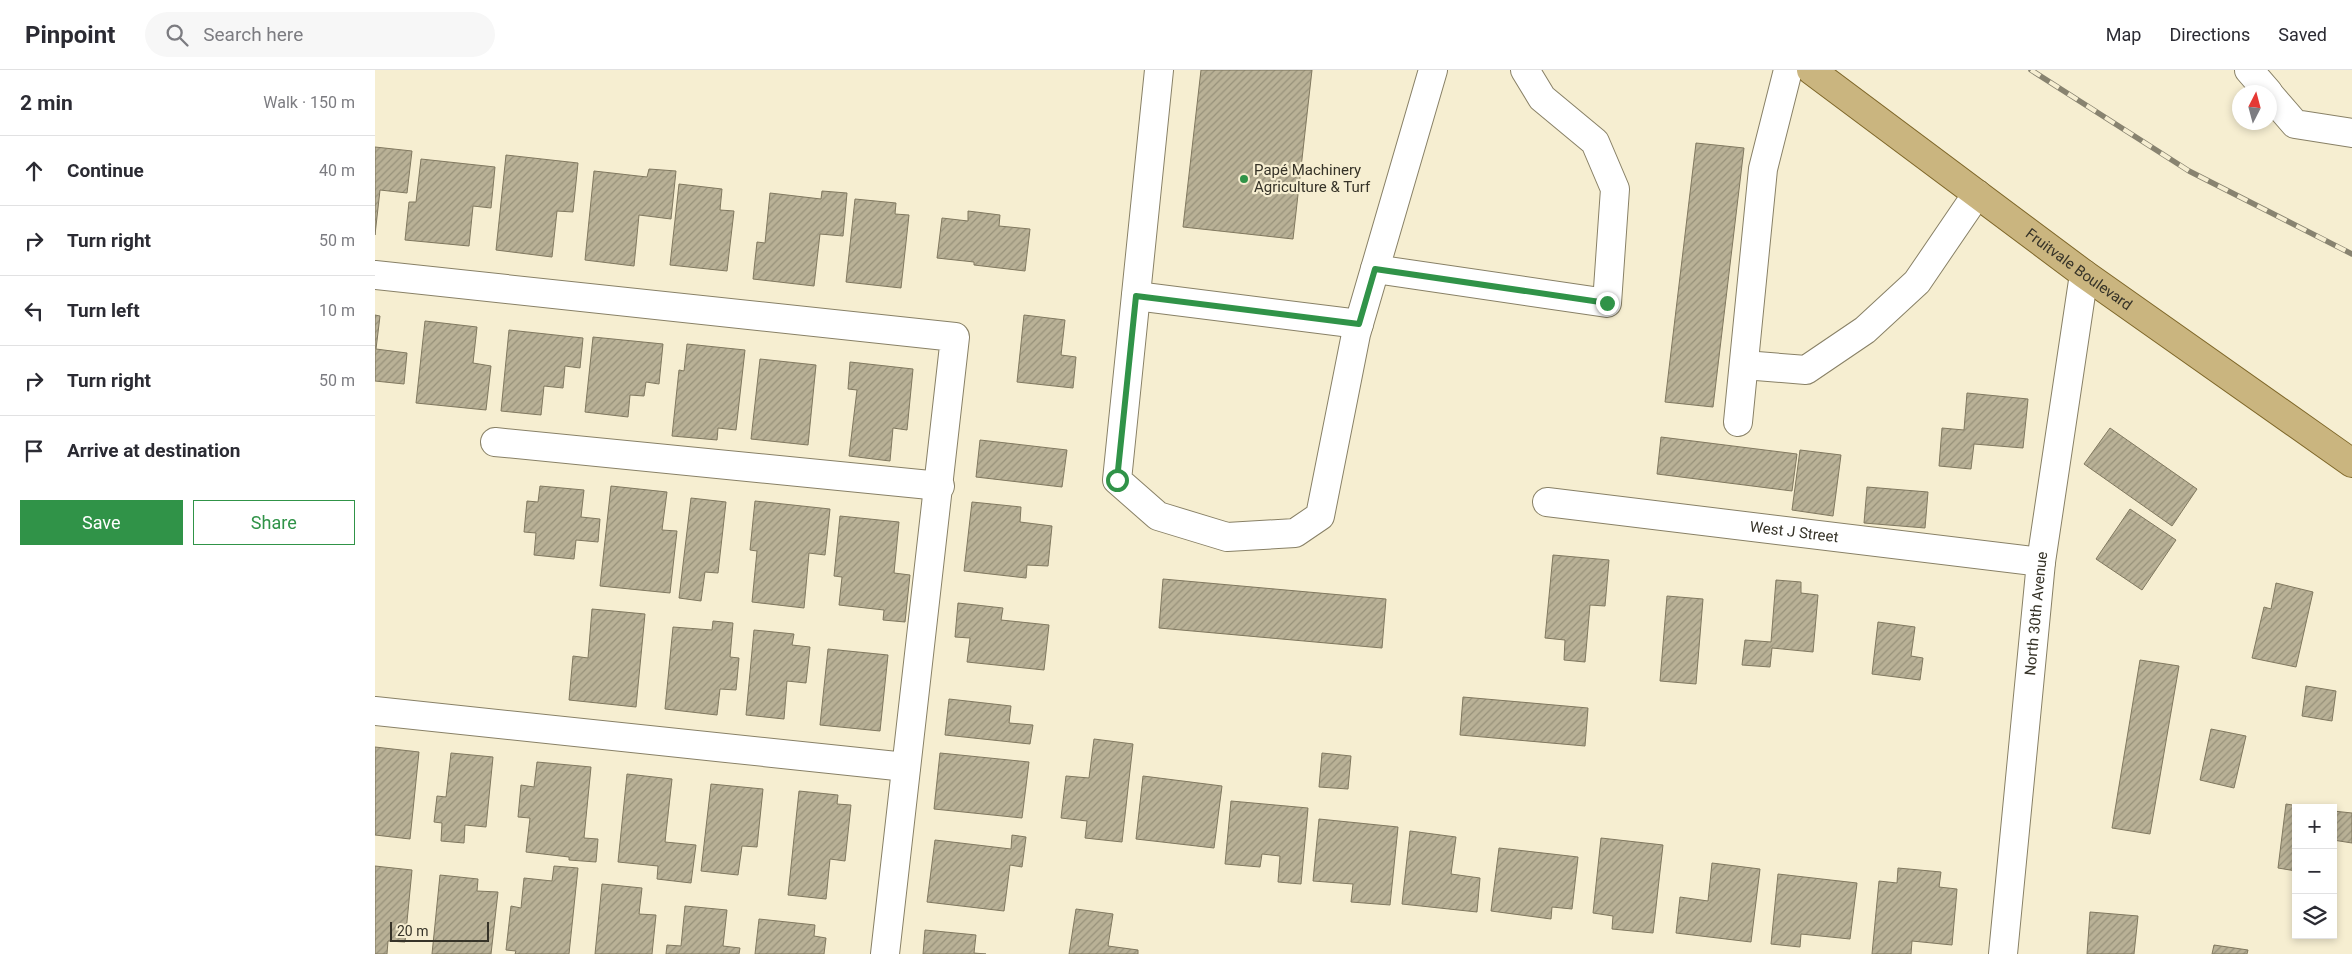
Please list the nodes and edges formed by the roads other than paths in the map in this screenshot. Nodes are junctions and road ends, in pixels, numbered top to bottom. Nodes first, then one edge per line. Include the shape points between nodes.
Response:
1 (1159, 70) edge
2 (1433, 70) edge
3 (1525, 70) edge
4 (1787, 70) edge
5 (1811, 70) edge
6 (2249, 70) edge
7 (2262, 85) edge
8 (2277, 103) edge
9 (2352, 133) edge
10 (1977, 194) junction
11 (1375, 269) junction
12 (2084, 274) junction
13 (375, 275) edge
14 (1136, 296) junction
15 (1359, 324) junction
16 (1743, 365) junction
17 (1738, 422) dead end
18 (495, 442) dead end
19 (2352, 463) edge
20 (940, 486) junction
21 (1547, 502) dead end
22 (2041, 562) junction
23 (375, 711) edge
24 (906, 767) junction
25 (885, 954) edge
26 (2003, 954) edge

1 - 14 street
2 - 11 street
3 - 11 street via 1542,98 1595,142 1615,189 1607,303
4 - 16 street via 1763,169
5 - 10 main road, Fruitvale Boulevard
6 - 7 street
8 - 9 street via 2295,124
10 - 12 main road, Fruitvale Boulevard
10 - 16 street via 1917,282 1865,330 1806,370
11 - 15 street
12 - 19 main road, Fruitvale Boulevard
12 - 22 street, North 30th Avenue
13 - 20 street via 955,337
14 - 15 street
14 - 15 street via 1117,480 1158,516 1227,537 1295,533 1320,516
16 - 17 street
18 - 20 street
20 - 24 street
21 - 22 street, West J Street
22 - 26 street, North 30th Avenue
23 - 24 street
24 - 25 street

